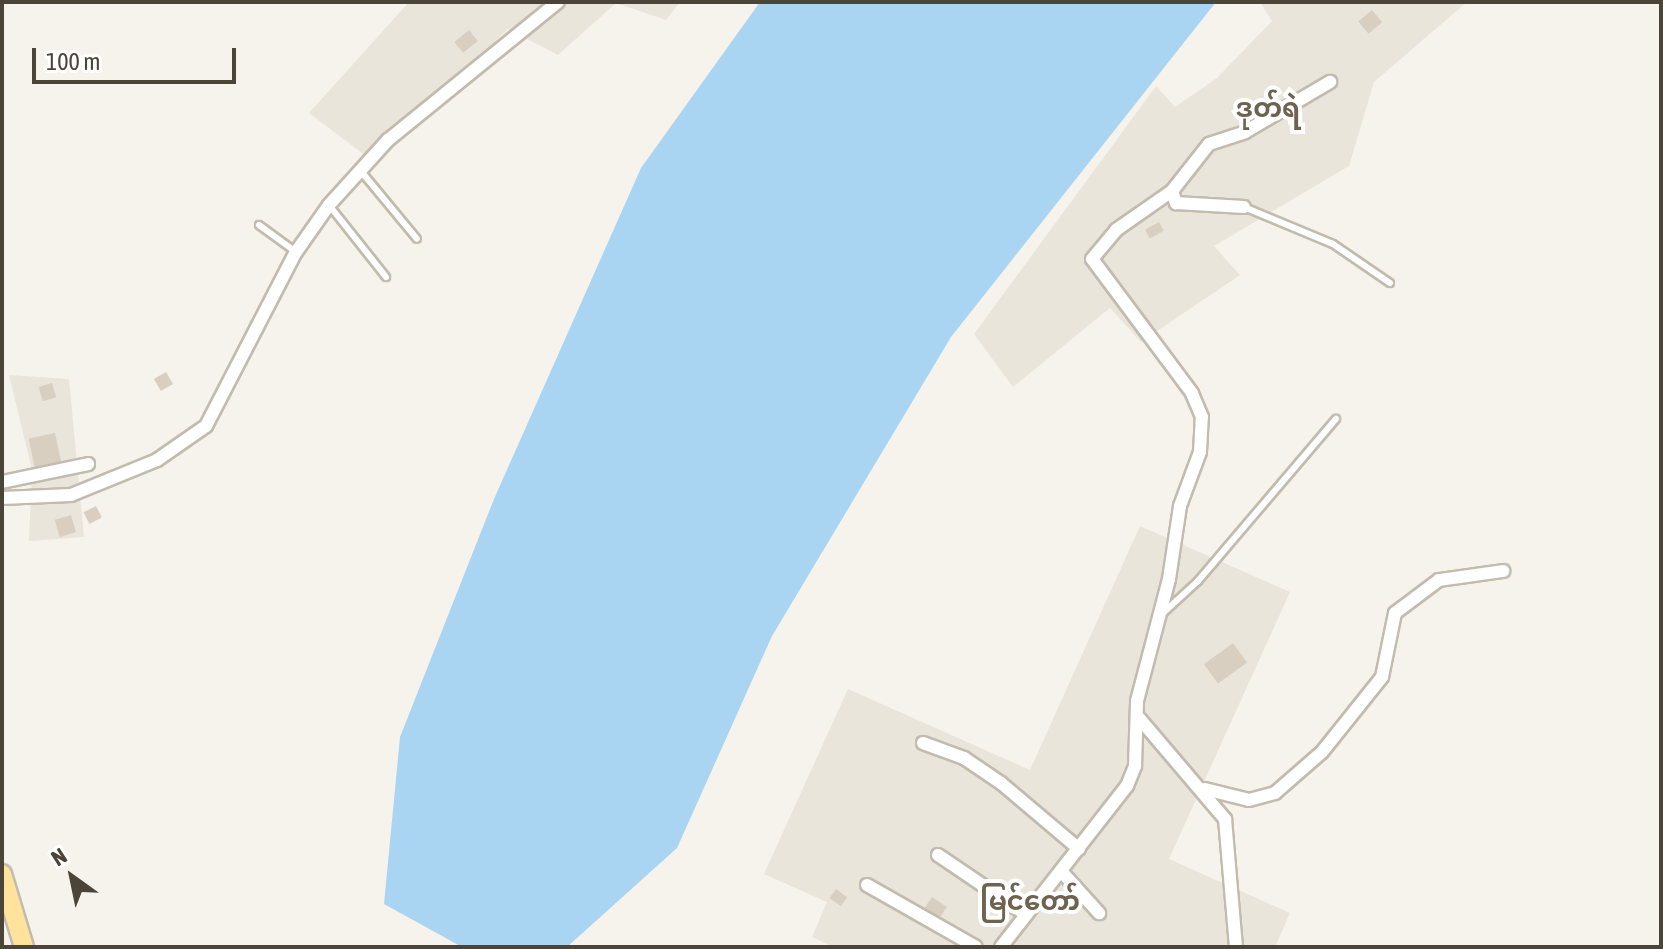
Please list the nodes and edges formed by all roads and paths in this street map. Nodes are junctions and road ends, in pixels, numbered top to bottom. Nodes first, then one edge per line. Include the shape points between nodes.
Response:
1 (558, 2) edge
2 (1330, 82) dead end
3 (360, 170) junction
4 (1172, 191) junction
5 (329, 205) junction
6 (1244, 207) joint
7 (259, 225) dead end
8 (417, 239) dead end
9 (296, 252) junction
10 (386, 277) dead end
11 (1390, 283) dead end
12 (1336, 419) dead end
13 (88, 464) dead end
14 (2, 482) edge
15 (2, 498) edge
16 (1503, 571) dead end
17 (1156, 619) junction
18 (1139, 718) junction
19 (923, 743) dead end
20 (1205, 789) junction
21 (1079, 849) junction
22 (938, 855) dead end
23 (1061, 871) junction
24 (2, 874) edge
25 (867, 885) dead end
26 (1099, 913) dead end
27 (1025, 914) junction
28 (24, 947) edge
29 (976, 947) edge
30 (1001, 947) edge
31 (1236, 947) edge

1 - 3 street via 388,140
2 - 4 street via 1245,132 1209,144
3 - 5 street
3 - 8 lane
4 - 6 street via 1176,203
4 - 17 street via 1116,230 1092,259 1192,393 1202,417 1200,452 1180,506
5 - 9 street
5 - 10 lane
6 - 11 lane via 1333,244
7 - 9 lane
9 - 15 street via 206,426 157,460 71,495
12 - 17 lane via 1198,581
13 - 14 street
16 - 20 street via 1439,580 1395,613 1382,677 1322,752 1275,793 1249,800
17 - 18 street via 1137,701
18 - 20 street
18 - 21 street via 1127,786
19 - 21 street via 964,758 1001,783
20 - 31 street via 1229,836
21 - 23 street
22 - 27 street
23 - 26 street
23 - 27 street
24 - 28 main road
25 - 29 street
27 - 30 street

